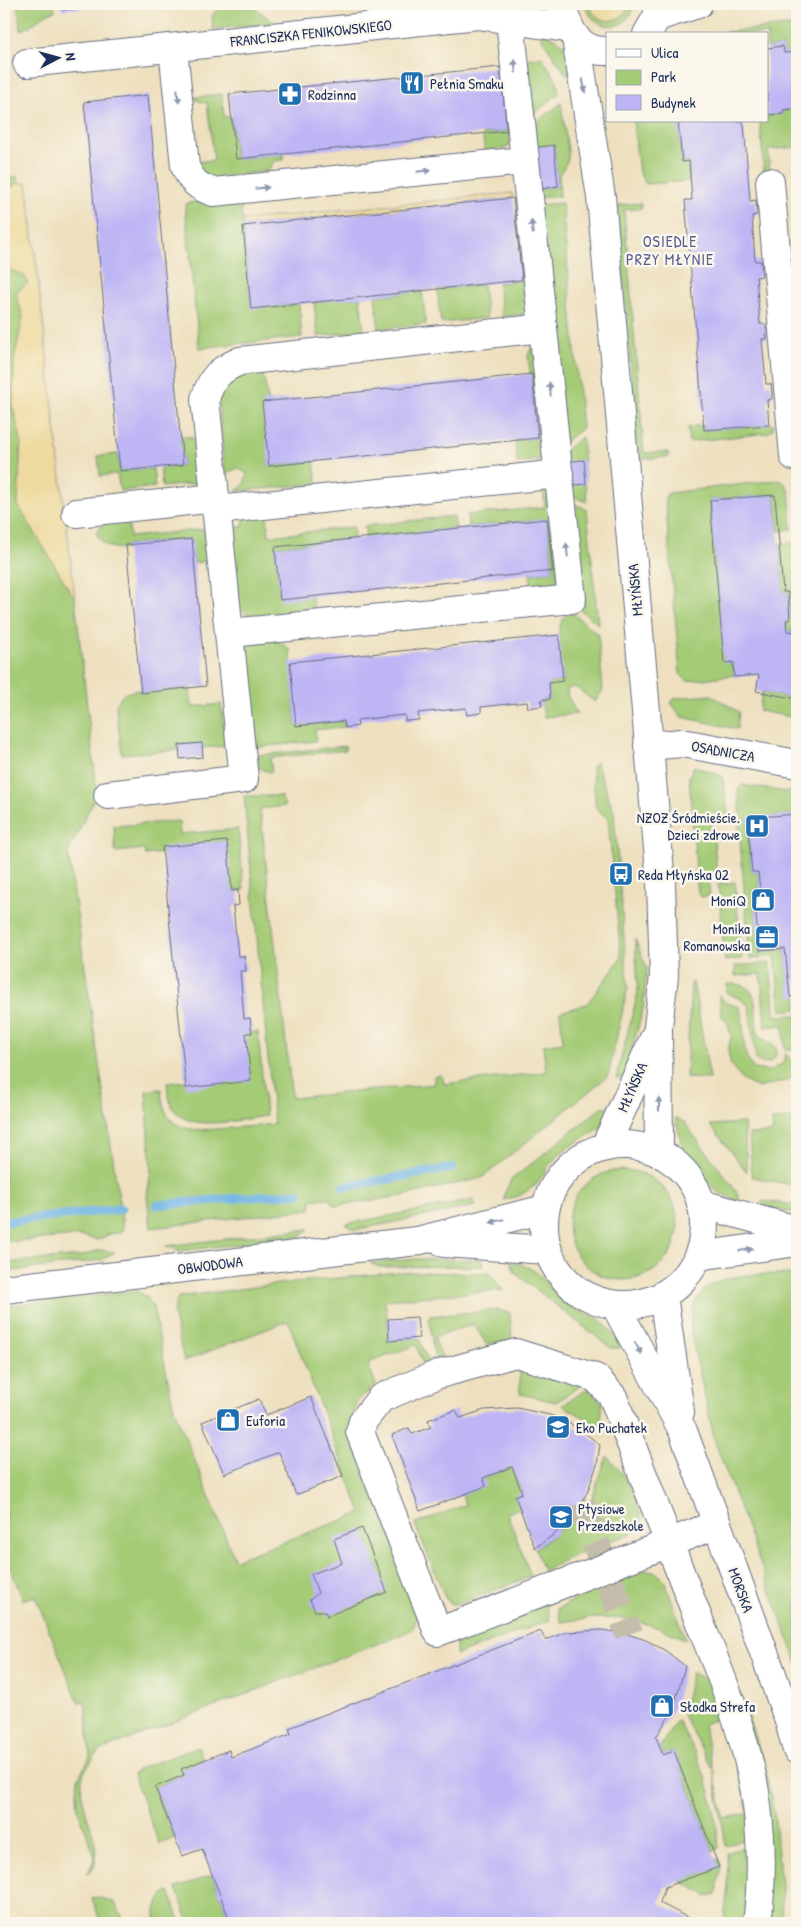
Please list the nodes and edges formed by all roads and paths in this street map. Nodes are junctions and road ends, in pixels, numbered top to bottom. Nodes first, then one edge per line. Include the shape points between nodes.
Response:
1 (698, 4) edge
2 (497, 13) edge
3 (654, 18) edge
4 (568, 23) edge
5 (173, 48) junction
6 (606, 51) edge
7 (27, 64) dead end
8 (606, 109) edge
9 (596, 154) junction
10 (525, 161) junction
11 (770, 182) dead end
12 (544, 328) junction
13 (794, 456) dead end
14 (559, 474) junction
15 (216, 504) junction
16 (76, 513) dead end
17 (230, 633) junction
18 (648, 746) junction
19 (797, 764) edge
20 (108, 795) dead end
21 (658, 1027) junction
22 (605, 1147) junction
23 (659, 1153) junction
24 (702, 1204) junction
25 (545, 1209) junction
26 (797, 1230) edge
27 (417, 1241) junction
28 (797, 1242) edge
29 (547, 1250) junction
30 (698, 1256) junction
31 (4, 1289) edge
32 (663, 1295) junction
33 (614, 1305) junction
34 (683, 1430) junction
35 (717, 1524) junction
36 (668, 1542) junction
37 (797, 1750) edge
38 (757, 1923) edge

1 - 3 street
2 - 4 street, FRANCISZKA FENIKOWSKIEGO
2 - 5 street, FRANCISZKA FENIKOWSKIEGO
10 -> 2 street
4 - 6 street, FRANCISZKA FENIKOWSKIEGO via 589,48
4 -> 9 street, MŁYŃSKA
5 - 7 street, FRANCISZKA FENIKOWSKIEGO
5 -> 10 street via 185,166 191,180 213,192
8 - 9 street, MŁYŃSKA
9 - 18 street, MŁYŃSKA
12 -> 10 street
11 - 13 street
14 -> 12 street
12 - 15 street via 240,361 224,368 210,382 205,399
14 - 15 street
17 -> 14 street via 572,599
15 - 16 street
15 - 17 street
17 - 20 street via 244,779
18 - 19 street, OSADNICZA via 682,743
18 - 21 street, MŁYŃSKA via 661,883 664,976
21 - 22 street, MŁYŃSKA
23 -> 21 street, MŁYŃSKA
22 - 23 street via 632,1145
22 - 25 street via 577,1159 556,1181
23 - 24 street via 686,1174
24 - 26 street
24 - 30 street via 704,1231
25 -> 27 street, OBWODOWA
25 - 29 street via 543,1230
27 - 29 street, OBWODOWA
27 - 31 street, OBWODOWA
30 -> 28 street
29 - 33 street via 562,1276 585,1296
30 - 32 street via 689,1272
32 - 33 street via 639,1304
32 - 34 street, MORSKA
33 -> 34 street, MORSKA
34 - 35 street, MORSKA
35 - 36 street
35 - 37 street, MORSKA
36 - 36 street via 613,1397 596,1378 516,1353 436,1375 382,1398 363,1421 360,1432 438,1632
36 - 38 street via 734,1714 749,1763 758,1806 761,1888

